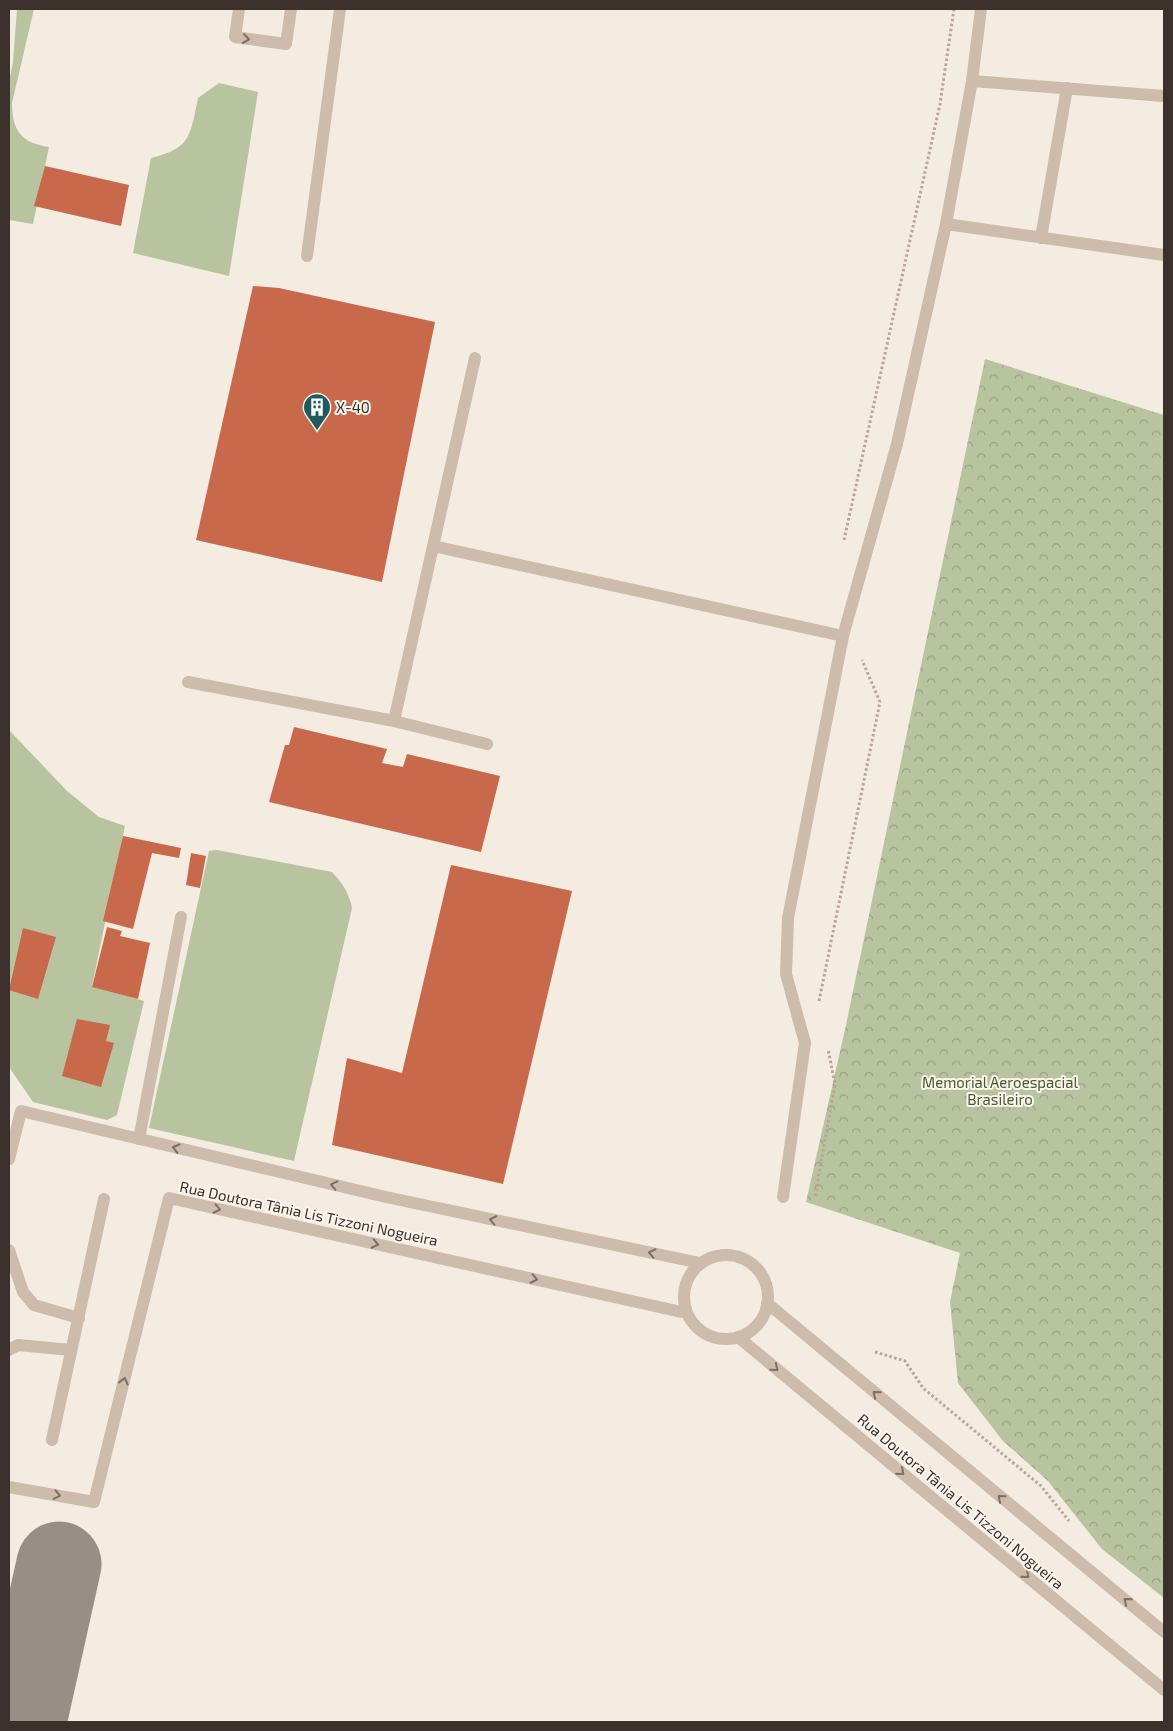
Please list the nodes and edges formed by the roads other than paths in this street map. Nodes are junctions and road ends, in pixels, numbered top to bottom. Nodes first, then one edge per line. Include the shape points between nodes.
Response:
1 (239, 9) edge
2 (291, 9) edge
3 (340, 9) edge
4 (981, 9) edge
5 (972, 81) junction
6 (1067, 88) junction
7 (1164, 96) edge
8 (946, 224) junction
9 (1041, 238) junction
10 (1164, 255) edge
11 (307, 256) dead end
12 (476, 358) dead end
13 (433, 546) junction
14 (843, 636) junction
15 (188, 682) dead end
16 (394, 722) junction
17 (487, 744) dead end
18 (181, 917) dead end
19 (139, 1139) junction
20 (9, 1158) edge
21 (783, 1197) dead end
22 (104, 1199) dead end
23 (9, 1250) edge
24 (700, 1263) junction
25 (767, 1304) junction
26 (686, 1313) junction
27 (78, 1318) junction
28 (738, 1337) junction
29 (9, 1350) edge
30 (71, 1350) junction
31 (52, 1440) dead end
32 (9, 1487) edge
33 (1164, 1632) edge
34 (1164, 1690) edge

1 -> 2 street via 235,37 286,44
3 - 11 street
4 - 5 street
5 - 6 street
5 - 8 street
6 - 7 street
6 - 9 street
8 - 9 street
8 - 14 street via 897,444
9 - 10 street
12 - 13 street
13 - 14 street
13 - 16 street
14 - 21 street via 788,918 786,974 804,1043
15 - 16 street
16 - 17 street
18 - 19 street
19 - 20 street, Rua Doutora Tânia Lis Tizzoni Nogueira via 21,1111
24 -> 19 street, Rua Doutora Tânia Lis Tizzoni Nogueira via 386,1197
22 - 27 street
23 - 27 street via 23,1292 34,1305
24 - 25 street via 711,1256 723,1254 746,1260 764,1278 768,1290
24 - 26 street via 685,1285
25 - 28 street via 758,1325
33 -> 25 street, Rua Doutora Tânia Lis Tizzoni Nogueira
26 - 28 street via 702,1332 726,1339
32 -> 26 street, Rua Doutora Tânia Lis Tizzoni Nogueira via 94,1502 169,1198
27 - 30 street
28 -> 34 street, Rua Doutora Tânia Lis Tizzoni Nogueira
29 - 30 street via 26,1345
30 - 31 street

